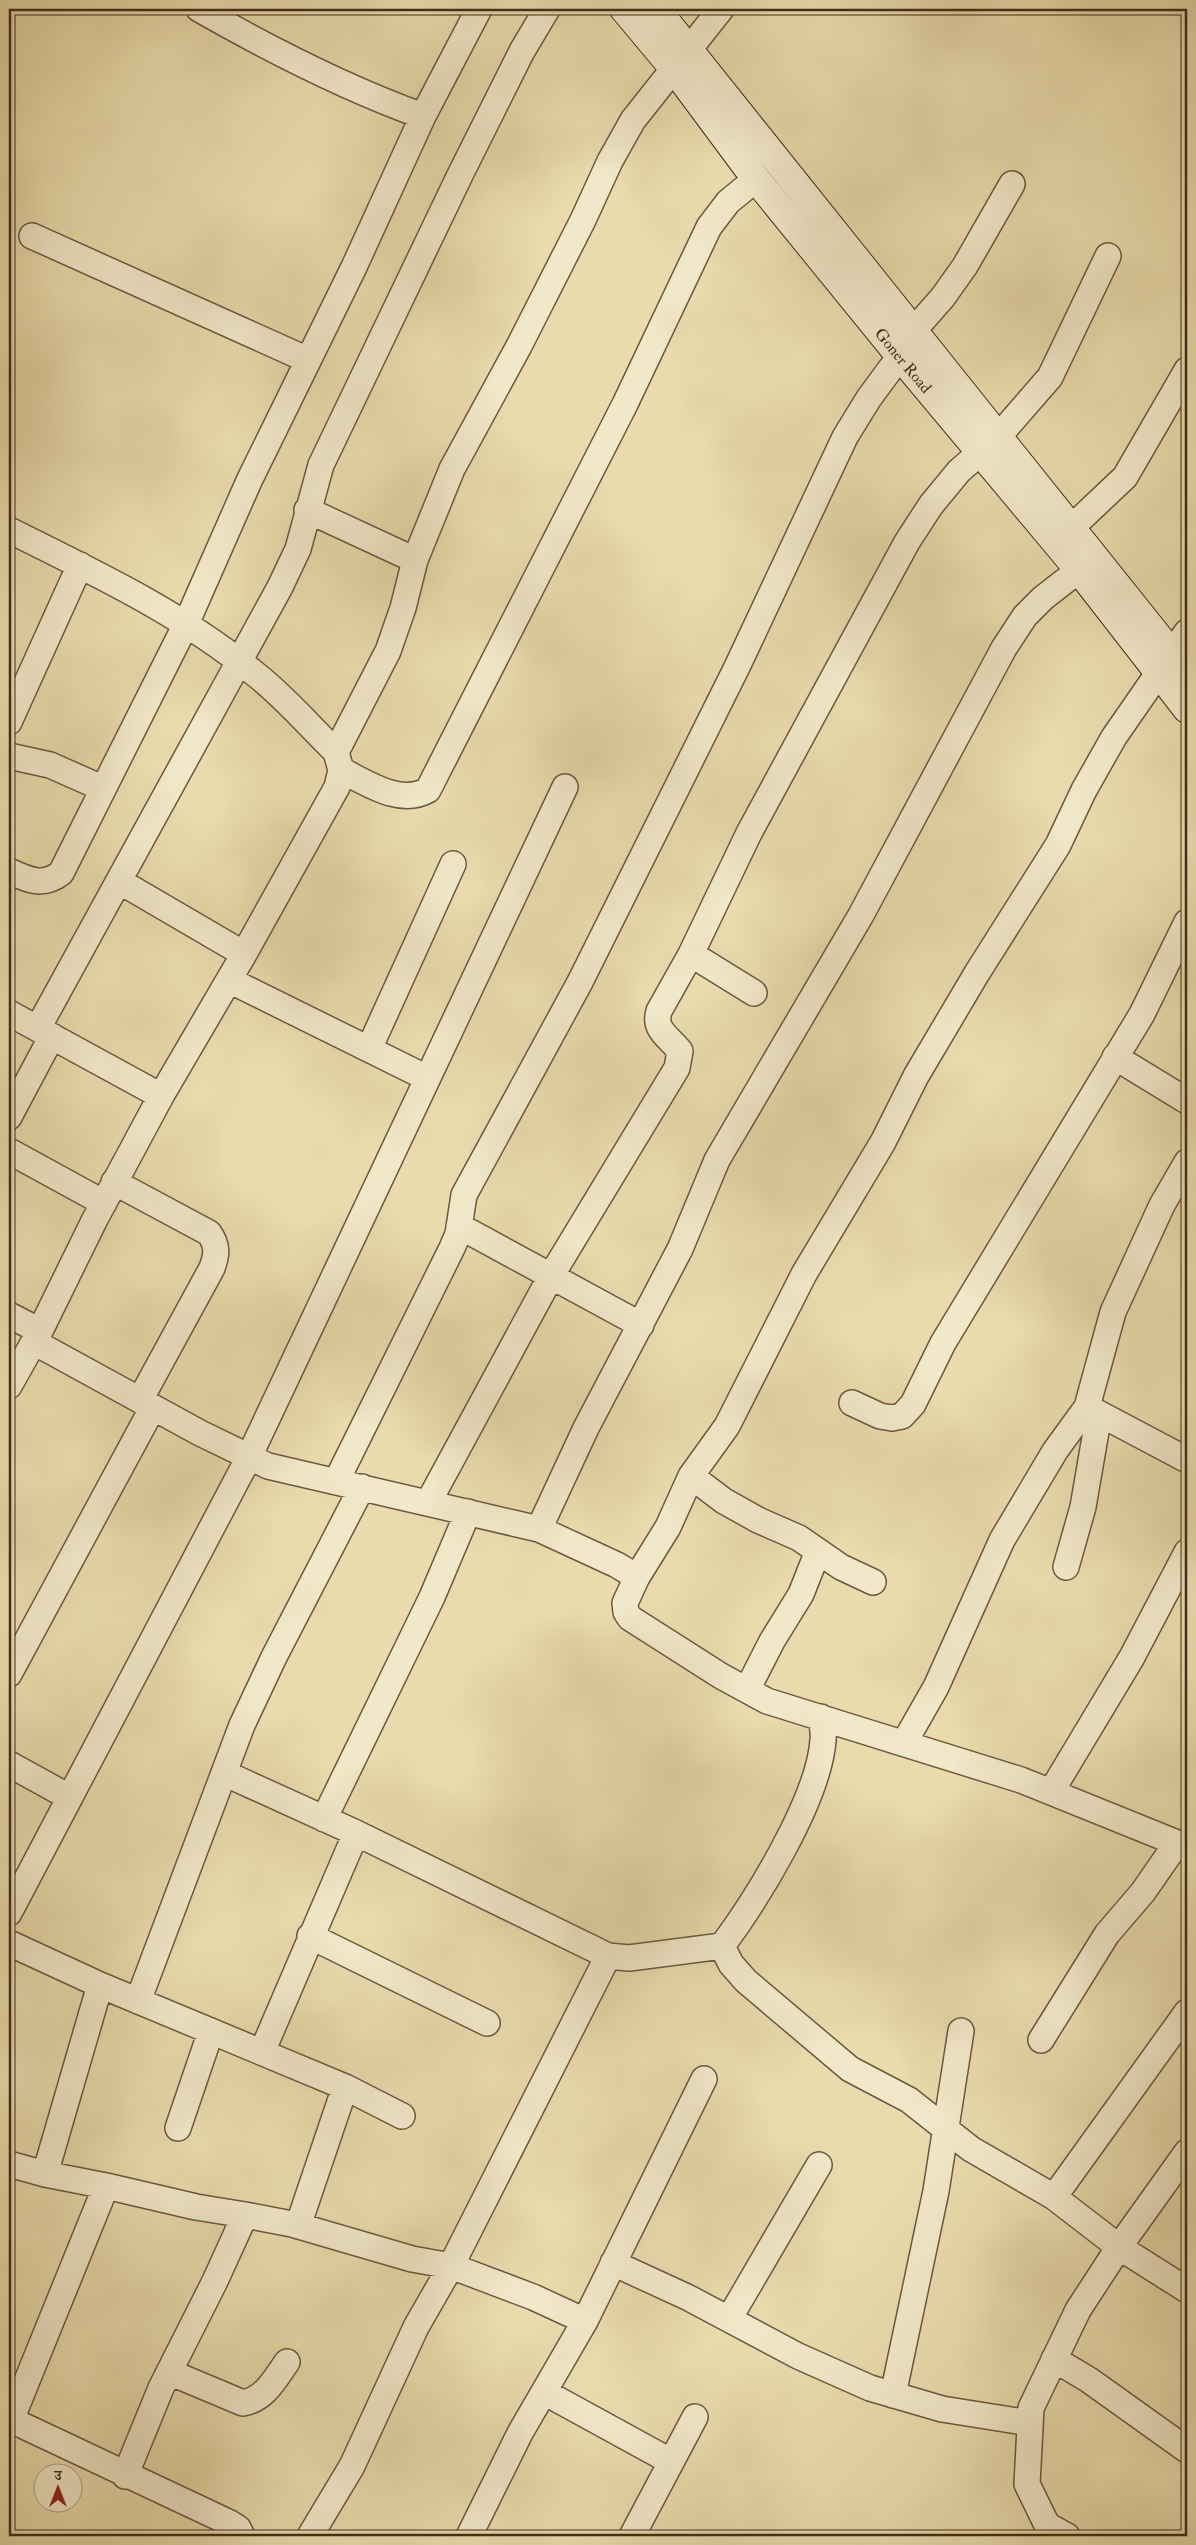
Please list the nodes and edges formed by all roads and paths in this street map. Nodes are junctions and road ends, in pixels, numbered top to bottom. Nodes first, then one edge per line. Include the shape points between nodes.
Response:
1 (199, 9) edge
2 (479, 9) edge
3 (547, 9) edge
4 (624, 9) edge
5 (656, 9) edge
6 (721, 9) edge
7 (688, 47) junction
8 (674, 70) junction
9 (423, 116) junction
10 (756, 179) junction
11 (1012, 184) dead end
12 (32, 236) dead end
13 (1108, 256) dead end
14 (914, 330) junction
15 (900, 356) junction
16 (308, 360) junction
17 (1187, 370) edge
18 (988, 444) junction
19 (307, 510) junction
20 (1071, 528) junction
21 (9, 530) edge
22 (415, 560) junction
23 (80, 565) junction
24 (1079, 570) junction
25 (186, 624) junction
26 (1176, 658) edge
27 (240, 661) junction
28 (1187, 709) edge
29 (9, 722) edge
30 (9, 756) edge
31 (338, 761) junction
32 (565, 787) dead end
33 (102, 788) junction
34 (453, 864) dead end
35 (9, 871) edge
36 (119, 881) junction
37 (1187, 922) edge
38 (244, 954) junction
39 (691, 954) junction
40 (229, 980) junction
41 (754, 994) dead end
42 (9, 1013) edge
43 (45, 1032) junction
44 (369, 1049) junction
45 (1115, 1057) junction
46 (427, 1078) junction
47 (15, 1091) edge
48 (161, 1096) junction
49 (1187, 1101) edge
50 (9, 1117) edge
51 (9, 1151) edge
52 (1187, 1162) edge
53 (109, 1192) junction
54 (460, 1226) junction
55 (551, 1276) junction
56 (9, 1315) edge
57 (641, 1325) junction
58 (37, 1336) junction
59 (9, 1386) edge
60 (852, 1403) dead end
61 (146, 1404) junction
62 (1093, 1410) junction
63 (249, 1457) junction
64 (1187, 1460) edge
65 (691, 1476) junction
66 (336, 1482) junction
67 (362, 1487) junction
68 (428, 1504) junction
69 (468, 1512) junction
70 (538, 1528) junction
71 (818, 1551) junction
72 (1187, 1552) edge
73 (1066, 1567) dead end
74 (637, 1577) junction
75 (874, 1582) dead end
76 (9, 1674) edge
77 (747, 1690) junction
78 (821, 1717) junction
79 (904, 1743) junction
80 (9, 1764) edge
81 (224, 1773) junction
82 (1051, 1792) junction
83 (70, 1797) junction
84 (324, 1819) junction
85 (356, 1833) junction
86 (1182, 1845) edge
87 (9, 1913) edge
88 (310, 1936) junction
89 (9, 1943) edge
90 (722, 1946) junction
91 (608, 1956) junction
92 (100, 1985) junction
93 (138, 2001) junction
94 (1187, 2012) edge
95 (487, 2023) dead end
96 (210, 2031) junction
97 (961, 2031) dead end
98 (1041, 2040) dead end
99 (262, 2052) junction
100 (704, 2079) dead end
101 (345, 2087) junction
102 (402, 2116) dead end
103 (178, 2128) dead end
104 (945, 2128) junction
105 (1187, 2152) edge
106 (9, 2164) edge
107 (819, 2165) dead end
108 (46, 2174) junction
109 (106, 2186) junction
110 (1054, 2196) junction
111 (245, 2215) junction
112 (298, 2226) junction
113 (1119, 2247) junction
114 (613, 2263) junction
115 (451, 2266) junction
116 (1187, 2290) edge
117 (729, 2319) junction
118 (585, 2321) junction
119 (1054, 2359) junction
120 (287, 2362) dead end
121 (169, 2372) junction
122 (544, 2392) junction
123 (893, 2395) junction
124 (695, 2417) dead end
125 (10, 2420) edge
126 (1030, 2423) junction
127 (1187, 2450) edge
128 (670, 2461) junction
129 (125, 2476) junction
130 (640, 2534) edge
131 (242, 2536) edge
132 (310, 2536) edge
133 (469, 2536) edge
134 (1067, 2536) edge

1 - 9 street via 334,80
2 - 9 street
3 - 19 street via 473,148 321,465
4 - 8 street, Goner Road
5 - 7 street, Goner Road
6 - 7 street
7 - 8 street
7 - 14 street, Goner Road
8 - 10 street, Goner Road
8 - 22 street via 633,120 610,161 519,346 452,469
9 - 16 street
10 - 15 street, Goner Road
10 - 31 street via 728,202 709,227 621,413 428,790 416,797 397,795
11 - 14 street via 965,266
12 - 16 street
13 - 18 street via 1050,377
14 - 18 street, Goner Road
15 - 18 street, Goner Road
15 - 54 street via 845,437 738,666 580,982 464,1194
16 - 25 street via 249,481
17 - 20 street via 1125,477
18 - 20 street, Goner Road
18 - 24 street, Goner Road
18 - 39 street via 931,505 907,542 750,833
19 - 22 street
19 - 27 street via 298,549
20 - 26 street, Goner Road
21 - 23 street
22 - 31 street via 404,608 388,651
23 - 25 street
23 - 29 street
24 - 26 street, Goner Road
24 - 57 street via 1025,616 1004,648 861,915 717,1160 680,1249
25 - 27 street
25 - 33 street
26 - 28 street, Goner Road
26 - 65 street via 1114,737 1058,845 976,973 916,1076 883,1142 804,1274 727,1426
27 - 31 street
27 - 36 street
30 - 33 street via 50,765
31 - 38 street via 337,787
32 - 46 street
33 - 35 street via 61,873 42,882 28,880
34 - 44 street
36 - 38 street
36 - 43 street
37 - 45 street via 1142,1014
38 - 40 street
39 - 41 street
39 - 55 street via 656,1020 660,1030 680,1051 677,1068
40 - 44 street
40 - 48 street
42 - 43 street
43 - 47 street
43 - 48 street
44 - 46 street
45 - 49 street
45 - 60 street via 943,1343 913,1404 902,1416 892,1418
46 - 63 street
47 - 50 street
48 - 53 street
51 - 53 street
52 - 62 street via 1162,1205 1113,1312
53 - 58 street
53 - 61 street via 209,1233 216,1243 212,1268
54 - 55 street
54 - 66 street
55 - 57 street
55 - 68 street
56 - 58 street
57 - 70 street
58 - 59 street
58 - 61 street
61 - 63 street
61 - 76 street
62 - 64 street
62 - 73 street via 1083,1507
62 - 79 street via 1055,1451 1002,1540 936,1687
63 - 66 street via 268,1466
63 - 83 street
65 - 71 street via 724,1501 799,1538
65 - 74 street via 668,1528
66 - 67 street
67 - 68 street
67 - 81 street via 274,1657
68 - 69 street
69 - 70 street
69 - 84 street via 432,1597
70 - 74 street
71 - 75 street via 841,1567
71 - 77 street via 801,1594
72 - 82 street via 1132,1656
74 - 77 street via 626,1603 630,1618
77 - 78 street via 767,1701
78 - 79 street
78 - 90 street via 823,1740 817,1770 800,1814 766,1878
79 - 82 street
80 - 83 street
81 - 84 street
81 - 93 street
82 - 86 street
83 - 87 street
84 - 85 street
85 - 88 street
85 - 91 street
86 - 98 street via 1108,1934
88 - 95 street
88 - 99 street
89 - 92 street
90 - 91 street via 629,1958
90 - 104 street via 731,1964 746,1981 850,2068 909,2100
91 - 115 street
92 - 93 street
92 - 108 street
93 - 96 street
94 - 110 street
96 - 99 street
96 - 103 street
97 - 104 street
99 - 101 street
100 - 114 street
101 - 102 street
101 - 112 street
104 - 110 street via 972,2148
104 - 123 street via 936,2191
105 - 113 street
106 - 108 street
107 - 117 street
108 - 109 street
109 - 111 street
109 - 125 street
110 - 113 street
111 - 112 street
111 - 121 street
112 - 115 street via 412,2259
113 - 116 street
113 - 119 street via 1078,2310
114 - 117 street
114 - 118 street
115 - 118 street
115 - 132 street via 416,2327 352,2466
117 - 123 street via 798,2356
118 - 122 street
119 - 126 street via 1031,2408
119 - 127 street
120 - 121 street via 263,2395 243,2403
121 - 129 street
122 - 128 street
122 - 133 street
123 - 126 street via 942,2409
124 - 128 street
125 - 129 street
126 - 134 street via 1028,2484 1047,2525
128 - 130 street
129 - 131 street via 230,2523

